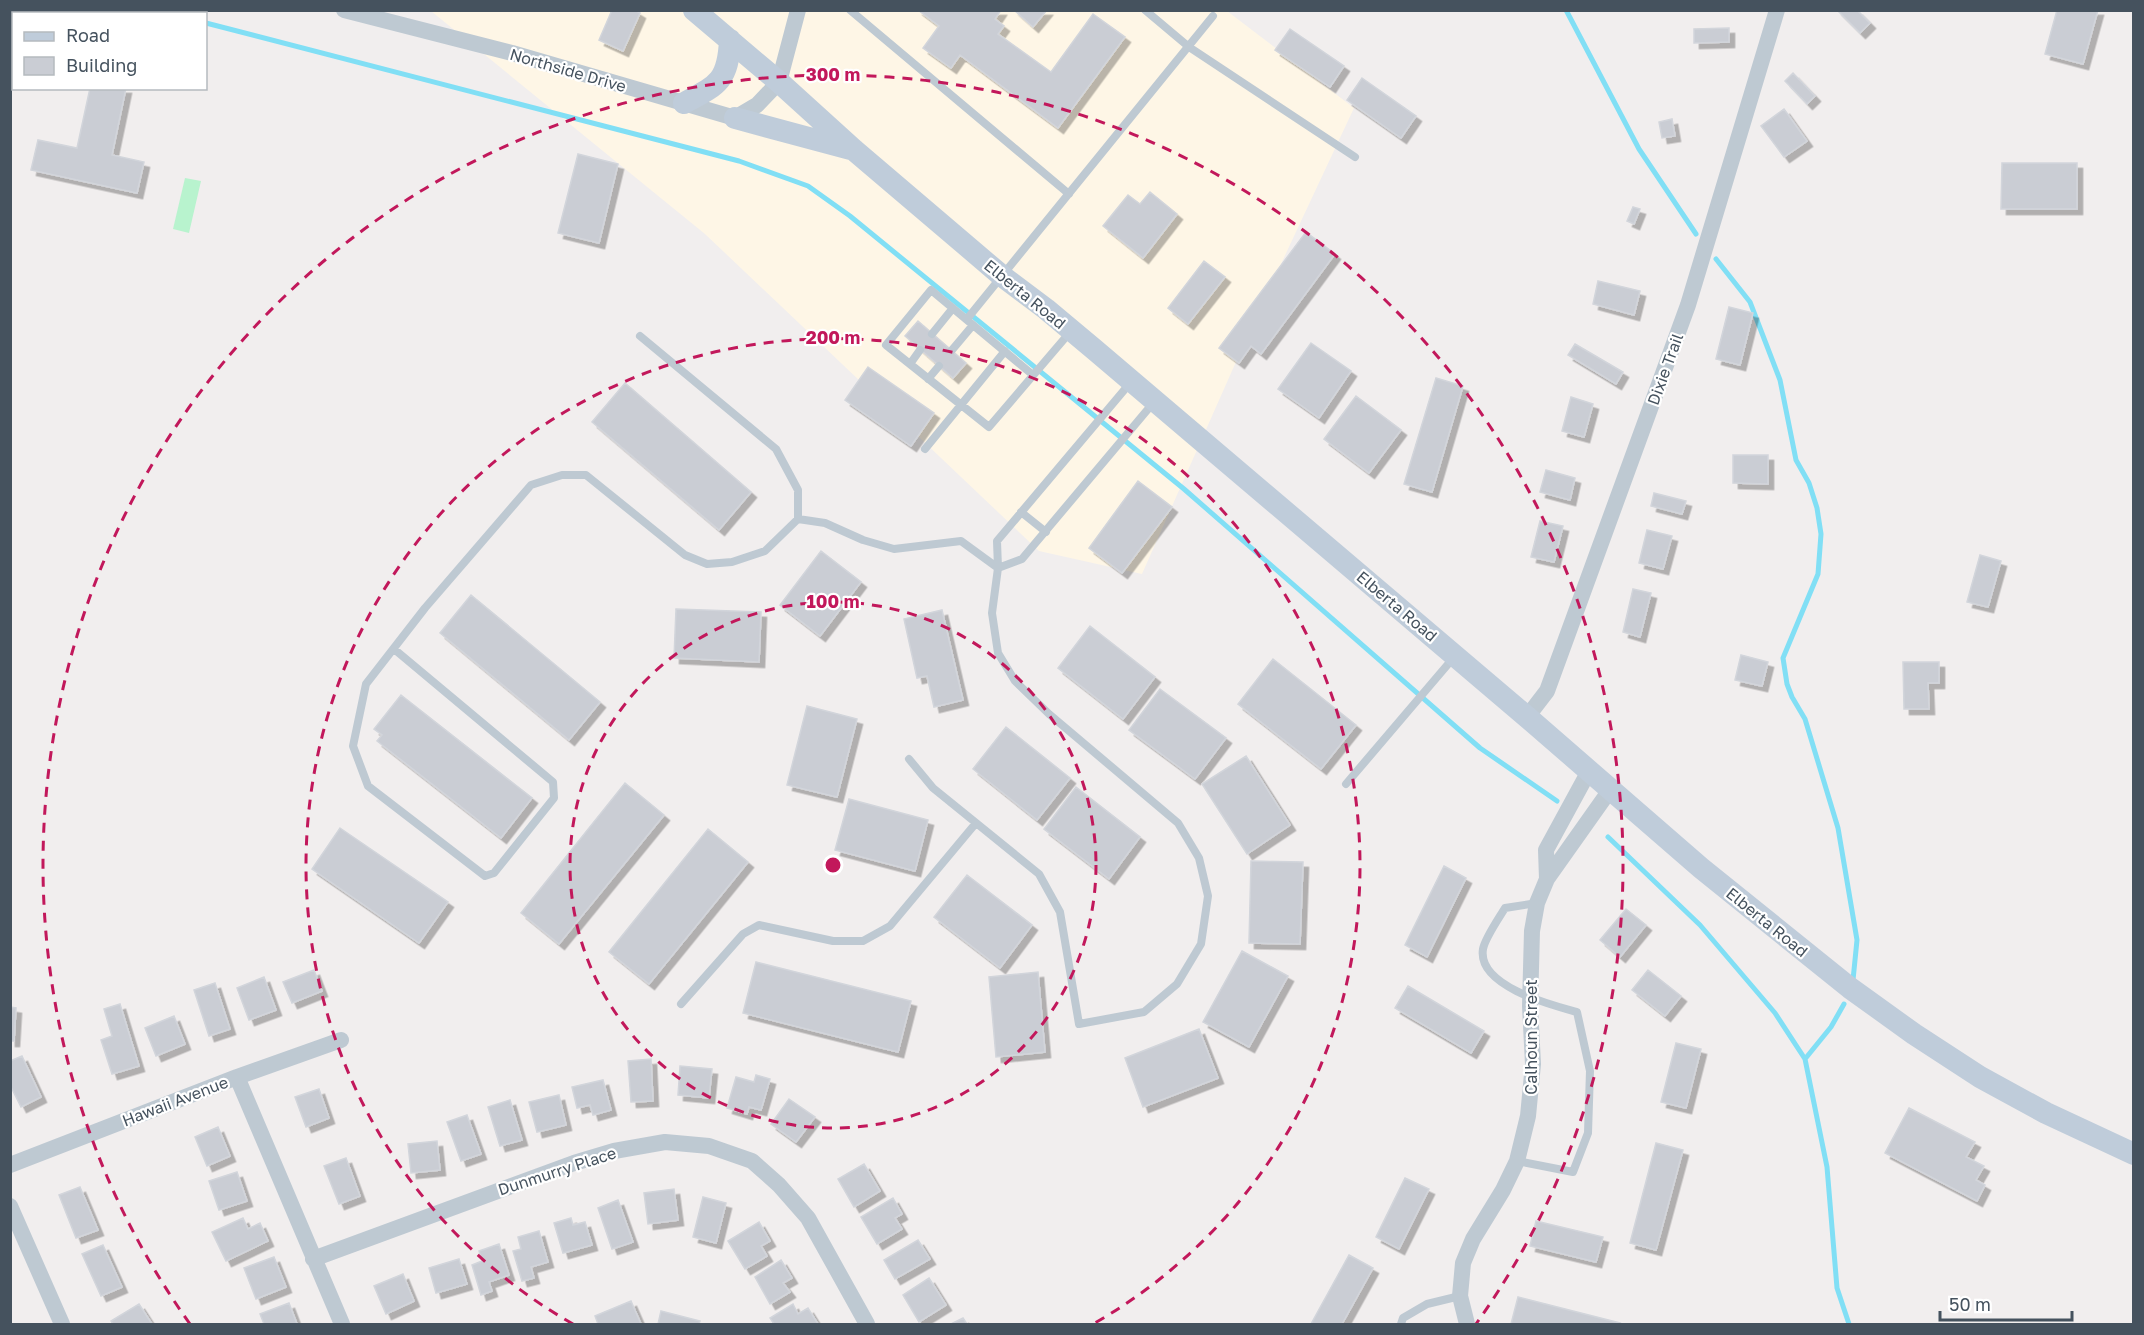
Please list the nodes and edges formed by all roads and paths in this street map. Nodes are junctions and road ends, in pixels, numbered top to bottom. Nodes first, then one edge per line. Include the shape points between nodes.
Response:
1 (344, 10) edge
2 (798, 10) edge
3 (850, 10) edge
4 (1145, 10) edge
5 (1777, 10) edge
6 (700, 12) edge
7 (1214, 16) dead end
8 (730, 40) junction
9 (1189, 47) junction
10 (779, 82) junction
11 (684, 103) junction
12 (735, 118) junction
13 (854, 150) junction
14 (1355, 157) dead end
15 (1069, 194) junction
16 (1002, 276) junction
17 (953, 308) junction
18 (970, 322) junction
19 (1071, 330) junction
20 (932, 334) dead end
21 (640, 336) dead end
22 (920, 350) dead end
23 (951, 350) dead end
24 (1005, 351) junction
25 (910, 364) junction
26 (939, 366) dead end
27 (1033, 375) junction
28 (928, 379) junction
29 (1132, 381) junction
30 (1155, 401) junction
31 (960, 404) junction
32 (925, 449) dead end
33 (1021, 512) junction
34 (798, 519) junction
35 (1046, 532) junction
36 (998, 568) junction
37 (394, 649) junction
38 (1456, 656) junction
39 (1527, 717) junction
40 (909, 759) dead end
41 (1589, 771) junction
42 (1346, 784) dead end
43 (1610, 790) junction
44 (976, 823) junction
45 (1547, 879) junction
46 (1537, 903) junction
47 (1531, 999) junction
48 (681, 1004) dead end
49 (341, 1040) dead end
50 (237, 1077) junction
51 (2133, 1154) edge
52 (1517, 1161) junction
53 (10, 1165) edge
54 (10, 1206) edge
55 (313, 1258) junction
56 (1460, 1296) junction
57 (62, 1324) edge
58 (342, 1324) edge
59 (867, 1324) edge
60 (1401, 1324) edge
61 (1467, 1324) edge

1 - 11 street, Northside Drive
2 - 10 street
3 - 15 lane
4 - 9 lane
5 - 39 street, Dixie Trail via 1688,305 1546,691
6 - 8 street, Elberta Road
7 - 9 lane
8 - 10 street, Elberta Road
8 - 11 street via 729,61 722,77 711,89
9 - 14 lane
9 - 15 lane
10 - 12 street via 757,105
10 - 13 street, Elberta Road
11 - 12 street, Northside Drive
12 - 13 street
13 - 16 street, Elberta Road
15 - 16 lane
16 - 18 lane
16 - 19 street, Elberta Road
17 - 18 lane
17 - 20 lane
17 - 25 lane via 931,290 886,345
18 - 23 lane
18 - 24 lane
19 - 27 lane
19 - 29 street, Elberta Road
21 - 34 lane via 776,449 798,490
22 - 25 lane
24 - 27 lane
24 - 31 lane
25 - 28 lane
26 - 28 lane
27 - 31 lane via 989,426
28 - 31 lane
29 - 30 street, Elberta Road
29 - 33 lane
30 - 35 lane
30 - 38 street, Elberta Road
31 - 32 lane
33 - 35 lane
33 - 36 lane via 997,542
34 - 36 lane via 825,523 894,549 961,541
34 - 37 lane via 765,551 732,562 707,564 685,555 586,475 562,475 531,485
35 - 36 lane via 1022,559
36 - 44 lane via 992,612 998,653 1014,681 1178,823 1198,858 1208,896 1201,944 1177,984 1144,1012 1079,1024 1060,912 1039,874
37 - 37 lane via 553,782 554,798 494,873 485,876 368,786 353,746 366,684
38 - 39 street, Elberta Road
38 - 42 lane
39 - 41 street, Elberta Road
40 - 44 lane via 933,788
41 - 43 street, Elberta Road
41 - 45 street, Calhoun Street via 1546,850
43 - 45 street, Calhoun Street
43 - 51 street, Elberta Road via 1822,966 1914,1034 1989,1082
44 - 48 lane via 890,926 863,940 833,941 759,925 742,934
45 - 46 street, Calhoun Street
46 - 47 street, Calhoun Street via 1532,931
46 - 47 lane via 1505,908 1483,948 1485,964 1503,983
47 - 52 street, Calhoun Street via 1532,1090
47 - 52 lane via 1577,1012 1590,1071 1588,1133 1574,1172
49 - 50 street, Hawaii Avenue
50 - 53 street, Hawaii Avenue
50 - 55 street
52 - 56 street, Calhoun Street via 1473,1239 1463,1263
54 - 57 street
55 - 58 street
55 - 59 street, Dunmurry Place via 614,1151 665,1142 710,1146 752,1161 779,1185 808,1218
56 - 60 lane via 1427,1304 1403,1318
56 - 61 street, Calhoun Street

